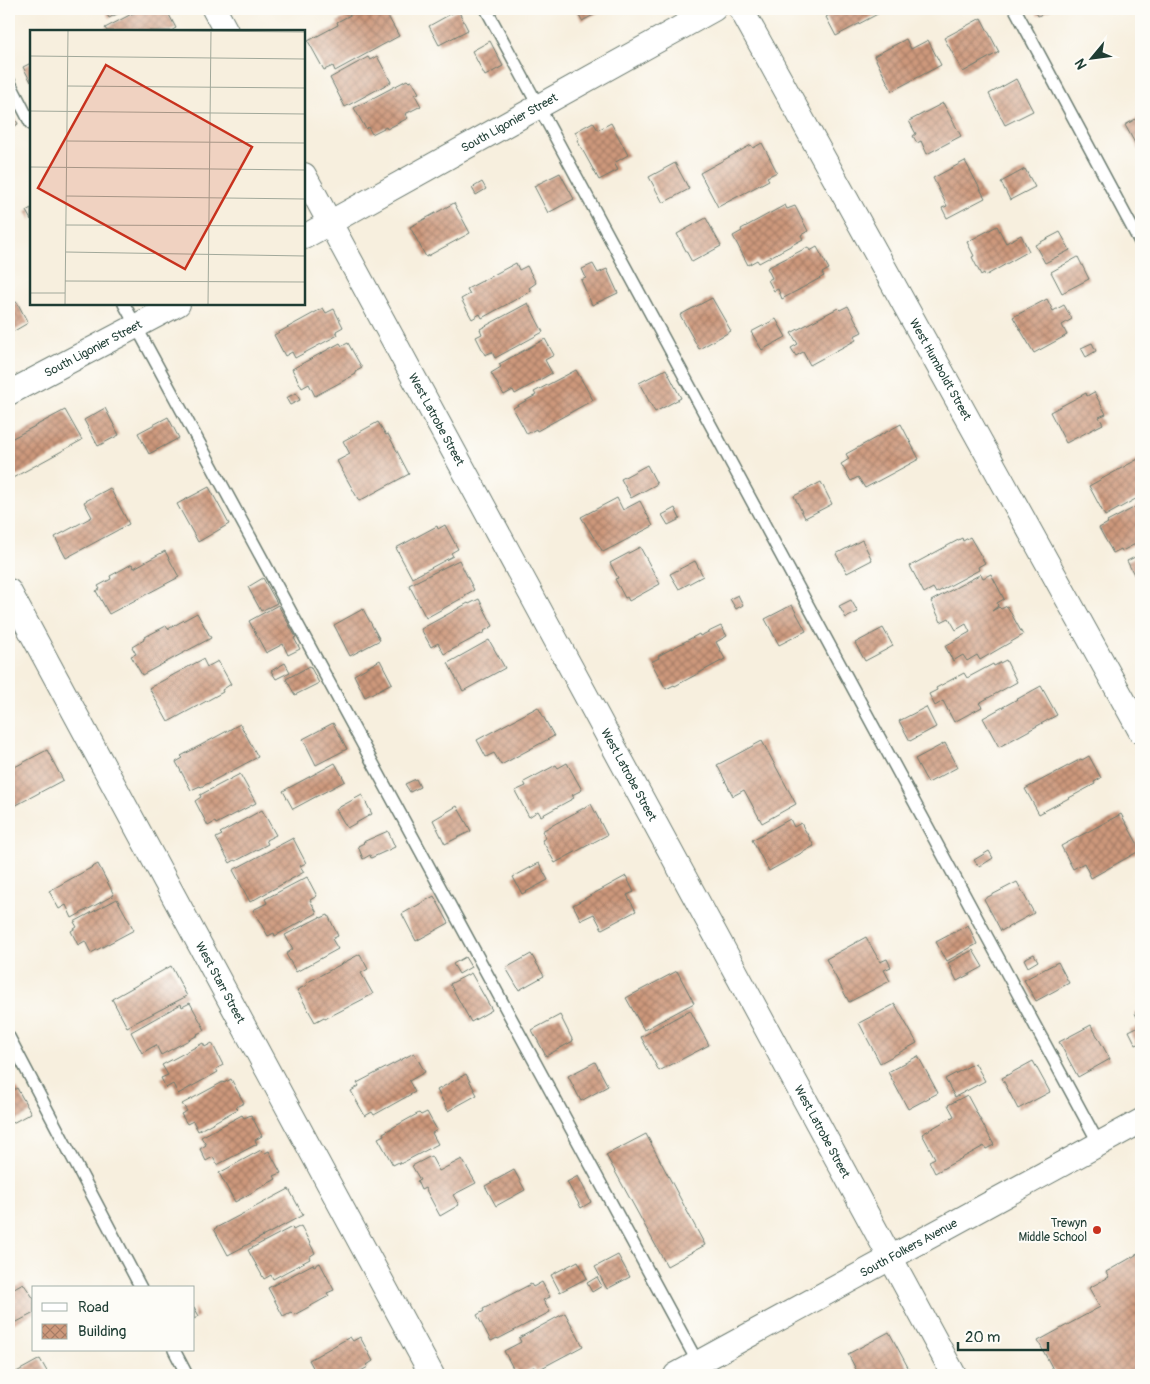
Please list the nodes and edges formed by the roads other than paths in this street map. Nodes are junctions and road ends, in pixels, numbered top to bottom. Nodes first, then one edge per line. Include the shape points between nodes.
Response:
1 (214, 9) edge
2 (486, 9) edge
3 (714, 9) edge
4 (741, 9) edge
5 (1015, 9) edge
6 (225, 30) edge
7 (9, 81) edge
8 (539, 107) junction
9 (30, 122) edge
10 (305, 178) edge
11 (329, 223) junction
12 (305, 236) edge
13 (1141, 244) edge
14 (125, 305) edge
15 (176, 305) edge
16 (136, 326) junction
17 (9, 394) edge
18 (9, 591) edge
19 (1141, 732) edge
20 (9, 1037) edge
21 (1141, 1121) edge
22 (1099, 1144) junction
23 (891, 1258) junction
24 (140, 1286) edge
25 (175, 1352) edge
26 (698, 1363) junction
27 (187, 1375) edge
28 (432, 1375) edge
29 (676, 1375) edge
30 (954, 1375) edge

1 - 6 street
2 - 8 lane
3 - 8 street, South Ligonier Street
4 - 19 street, West Humboldt Street
5 - 13 lane
7 - 9 lane
8 - 11 street, South Ligonier Street
8 - 22 lane
10 - 11 street, West Latrobe Street
11 - 12 street, South Ligonier Street
11 - 23 street, West Latrobe Street
14 - 16 lane
15 - 16 street, South Ligonier Street
16 - 17 street, South Ligonier Street
16 - 26 lane
18 - 28 street, West Starr Street
20 - 24 lane
21 - 22 street, South Folkers Avenue
22 - 23 street, South Folkers Avenue
23 - 26 street, South Folkers Avenue
23 - 30 street, West Latrobe Street
25 - 27 lane
26 - 29 street, South Folkers Avenue

